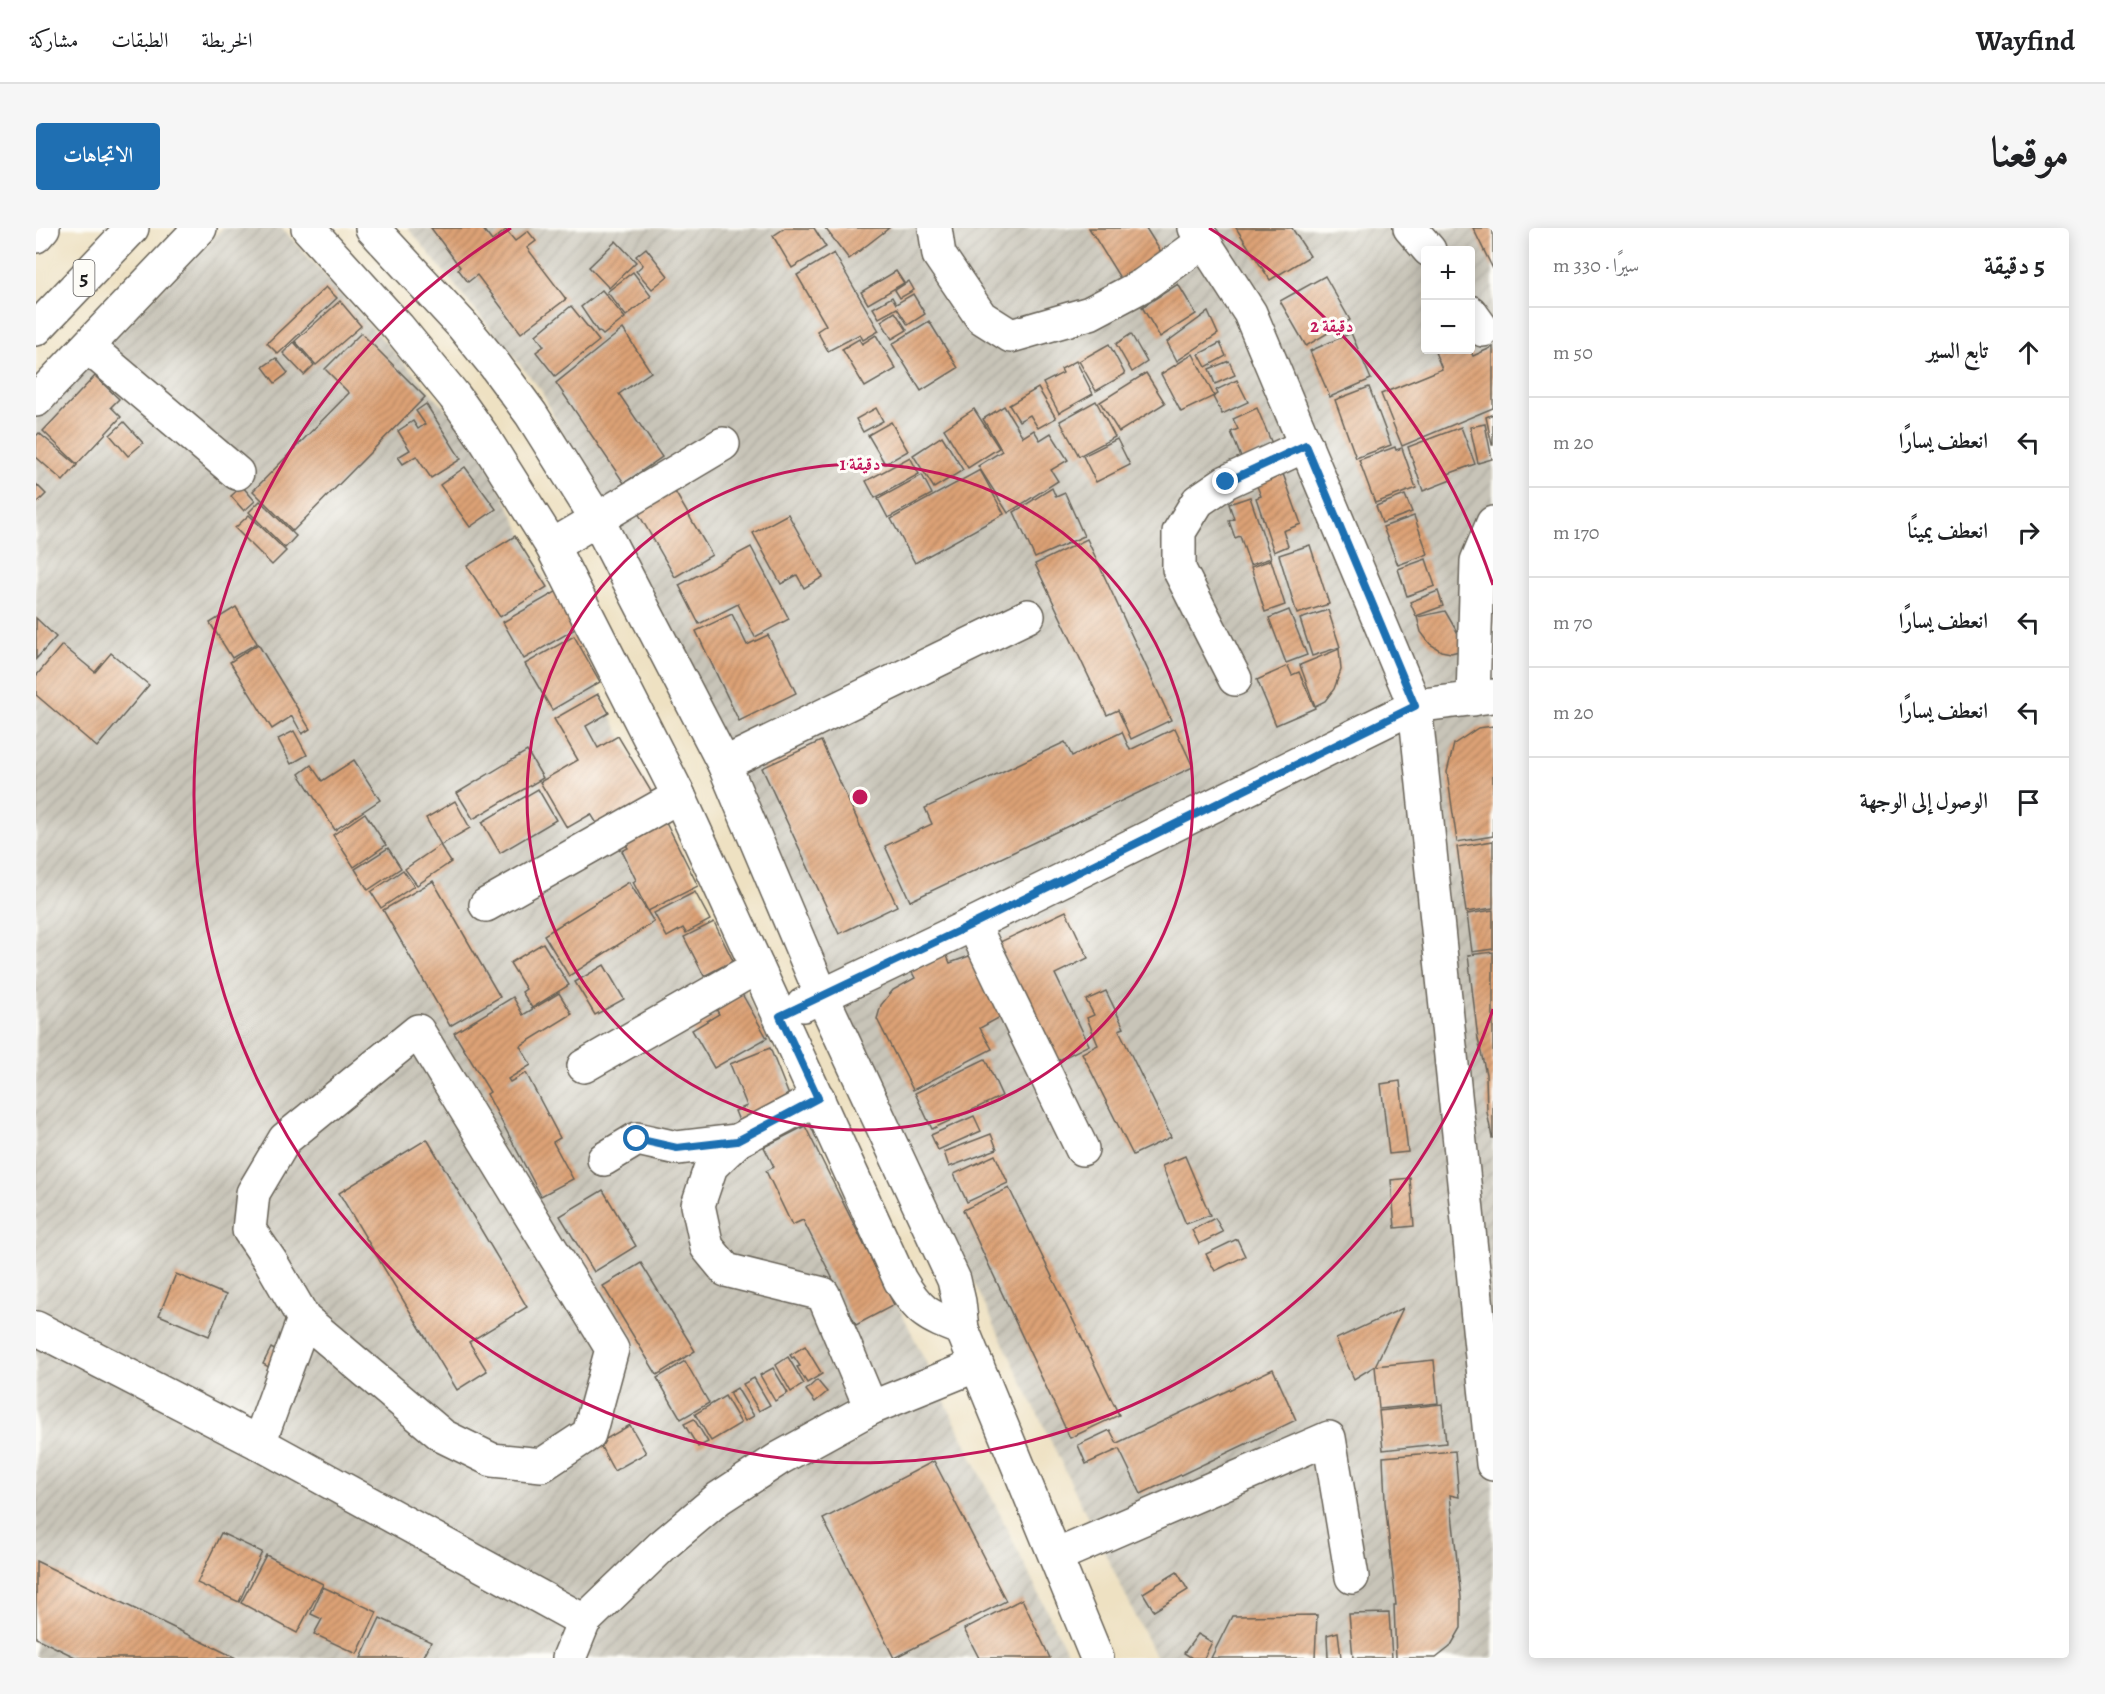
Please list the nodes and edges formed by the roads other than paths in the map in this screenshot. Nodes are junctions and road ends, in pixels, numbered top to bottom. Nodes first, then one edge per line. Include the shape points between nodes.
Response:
1 (43, 228) edge
2 (132, 228) edge
3 (200, 228) edge
4 (308, 228) edge
5 (372, 228) edge
6 (935, 228) edge
7 (1410, 228) edge
8 (1200, 235) edge
9 (36, 236) edge
10 (1426, 246) edge
11 (36, 329) edge
12 (88, 347) junction
13 (36, 400) edge
14 (723, 444) dead end
15 (1306, 445) junction
16 (237, 473) dead end
17 (597, 519) junction
18 (1493, 523) edge
19 (552, 546) junction
20 (1028, 616) dead end
21 (1235, 679) dead end
22 (1483, 698) edge
23 (1415, 706) junction
24 (724, 764) junction
25 (680, 796) junction
26 (486, 905) dead end
27 (973, 924) junction
28 (757, 967) junction
29 (822, 996) junction
30 (780, 1016) junction
31 (584, 1066) dead end
32 (818, 1098) junction
33 (737, 1141) junction
34 (1082, 1149) dead end
35 (604, 1159) dead end
36 (1484, 1288) edge
37 (304, 1319) junction
38 (36, 1328) edge
39 (962, 1329) junction
40 (976, 1365) junction
41 (871, 1408) junction
42 (259, 1443) junction
43 (1493, 1464) edge
44 (1056, 1556) junction
45 (1352, 1577) dead end
46 (584, 1620) junction
47 (569, 1658) edge
48 (1097, 1658) edge

1 - 9 main road
2 - 11 main road, 5
3 - 12 main road
4 - 19 main road via 455,396
5 - 17 main road via 494,364 531,414
6 - 8 main road via 939,255 981,317 1011,336 1090,313 1143,285
7 - 10 main road
8 - 15 main road via 1250,313
12 - 13 main road
12 - 16 main road
14 - 17 main road
15 - 21 main road via 1226,482 1198,501 1179,532 1179,570
15 - 23 main road
17 - 19 main road
17 - 24 main road
18 - 22 main road via 1477,561
19 - 25 main road
20 - 24 main road
22 - 23 main road
23 - 27 main road
23 - 36 main road
24 - 29 main road
25 - 26 main road
25 - 28 main road
27 - 29 main road
27 - 34 main road
28 - 30 main road
28 - 31 main road
29 - 30 main road
29 - 39 main road via 954,1280
30 - 32 main road
32 - 33 main road
32 - 39 main road via 914,1303 936,1319
33 - 35 main road via 677,1148 637,1139
33 - 41 main road via 711,1166 698,1205 707,1247 726,1270 823,1294
36 - 43 main road
37 - 37 main road via 443,1436 492,1460 542,1465 588,1434 612,1349 418,1031 285,1139 253,1193 249,1230
37 - 42 main road
38 - 42 main road
39 - 40 main road
40 - 41 main road
40 - 44 main road
41 - 46 main road via 780,1458 719,1498
42 - 46 main road
44 - 45 main road via 1329,1438
44 - 48 main road
46 - 47 main road

